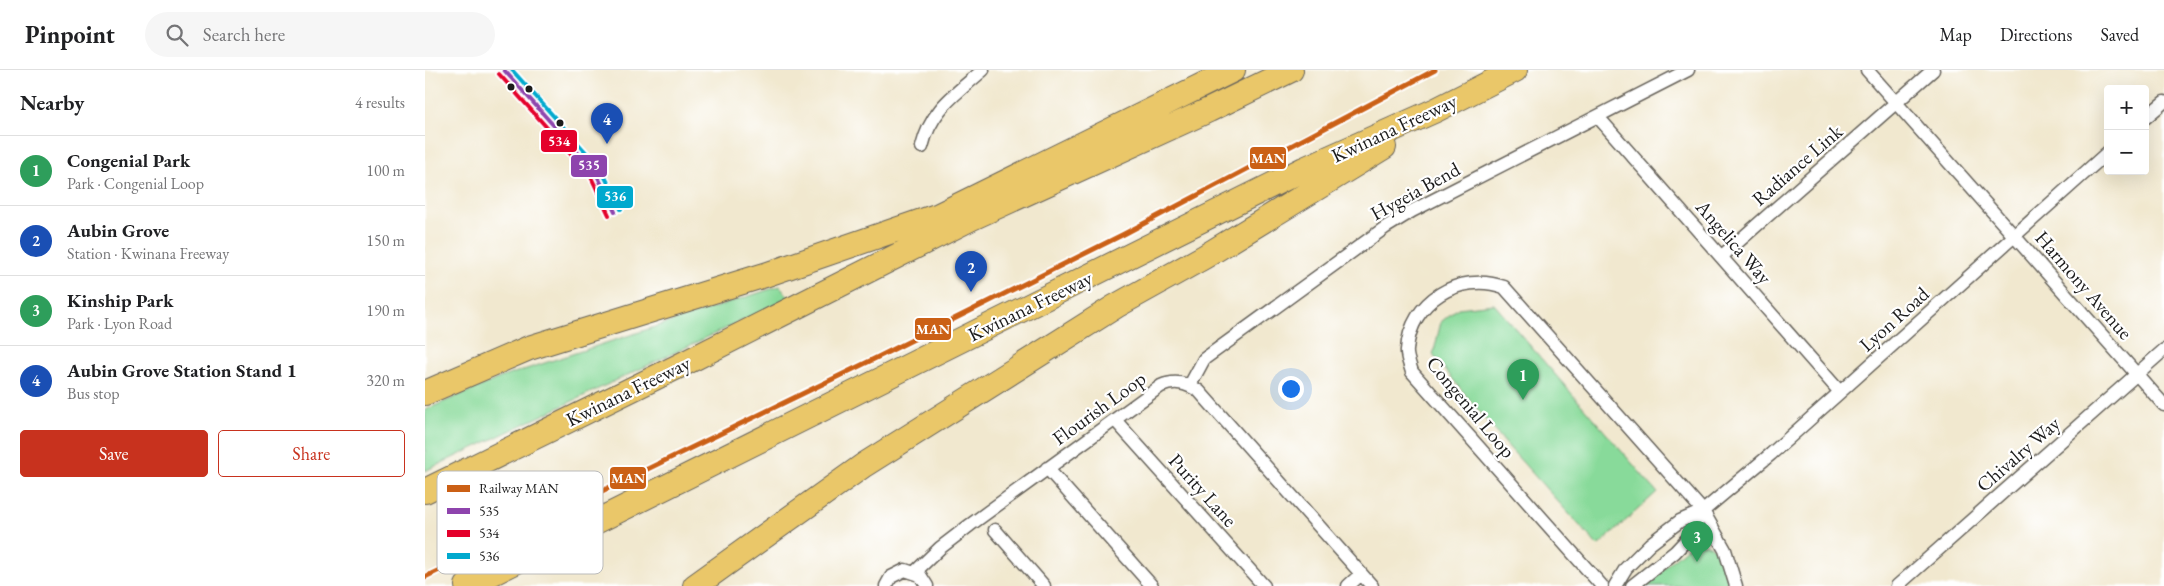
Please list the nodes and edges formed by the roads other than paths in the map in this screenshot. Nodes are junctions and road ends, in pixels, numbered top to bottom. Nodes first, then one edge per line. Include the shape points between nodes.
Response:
1 (983, 70) edge
2 (1233, 70) edge
3 (1291, 70) edge
4 (1515, 70) edge
5 (1688, 70) edge
6 (1867, 70) edge
7 (1933, 70) edge
8 (1896, 102) junction
9 (2164, 102) edge
10 (1436, 110) junction
11 (2149, 115) edge
12 (1598, 117) junction
13 (922, 147) dead end
14 (2104, 156) edge
15 (2015, 235) junction
16 (1722, 256) junction
17 (2164, 350) edge
18 (2137, 374) junction
19 (1190, 385) junction
20 (1840, 392) junction
21 (425, 393) edge
22 (2164, 405) edge
23 (1115, 420) junction
24 (1047, 468) junction
25 (466, 471) edge
26 (437, 485) edge
27 (425, 491) edge
28 (1703, 511) junction
29 (603, 518) edge
30 (995, 530) dead end
31 (915, 572) junction
32 (491, 574) edge
33 (1361, 574) junction
34 (467, 586) edge
35 (695, 586) edge
36 (886, 586) edge
37 (927, 586) edge
38 (1044, 586) edge
39 (1152, 586) edge
40 (1264, 586) edge
41 (1348, 586) edge
42 (1372, 586) edge
43 (1602, 586) edge
44 (1615, 586) edge
45 (1632, 586) edge
46 (1736, 586) edge
47 (1897, 586) edge

1 - 13 street via 934,116 925,132
2 - 21 highway via 939,215 765,275 529,348
3 - 25 highway, Kwinana Freeway via 972,218
4 - 10 highway, Kwinana Freeway
5 - 12 street, Hygeia Bend
6 - 8 street
7 - 8 street, Radiance Link
8 - 15 street
8 - 16 street, Radiance Link
9 - 11 street
10 - 29 highway, Kwinana Freeway via 1304,168
10 - 35 highway via 1415,128 1204,257 1116,306 864,465
12 - 16 street, Angelica Way
12 - 19 street, Hygeia Bend via 1412,211 1387,227 1204,359
14 - 15 street, Lyon Road
15 - 18 street, Harmony Avenue
15 - 20 street, Lyon Road
16 - 20 street, Angelica Way
17 - 18 street, Chivalry Way
18 - 22 street, Harmony Avenue
18 - 47 street, Chivalry Way
19 - 23 street, Flourish Loop via 1171,382 1161,386
19 - 33 street via 1209,402
20 - 28 street, Lyon Road
23 - 24 street, Flourish Loop
23 - 40 street, Purity Lane
24 - 31 street, Flourish Loop via 940,548
24 - 39 street
26 - 27 highway, Kwinana Freeway
28 - 43 street, Congenial Loop via 1505,287 1477,281 1455,286 1437,296 1422,310 1411,332 1406,351 1412,372
28 - 44 street, Lyon Road via 1680,521 1650,544 1626,568
28 - 45 street, Lyon Road via 1691,535 1675,552
28 - 46 street, Congenial Loop via 1725,550
30 - 38 street
31 - 36 street via 905,570 896,573
31 - 37 street
32 - 34 highway, Kwinana Freeway
33 - 41 street
33 - 42 street

